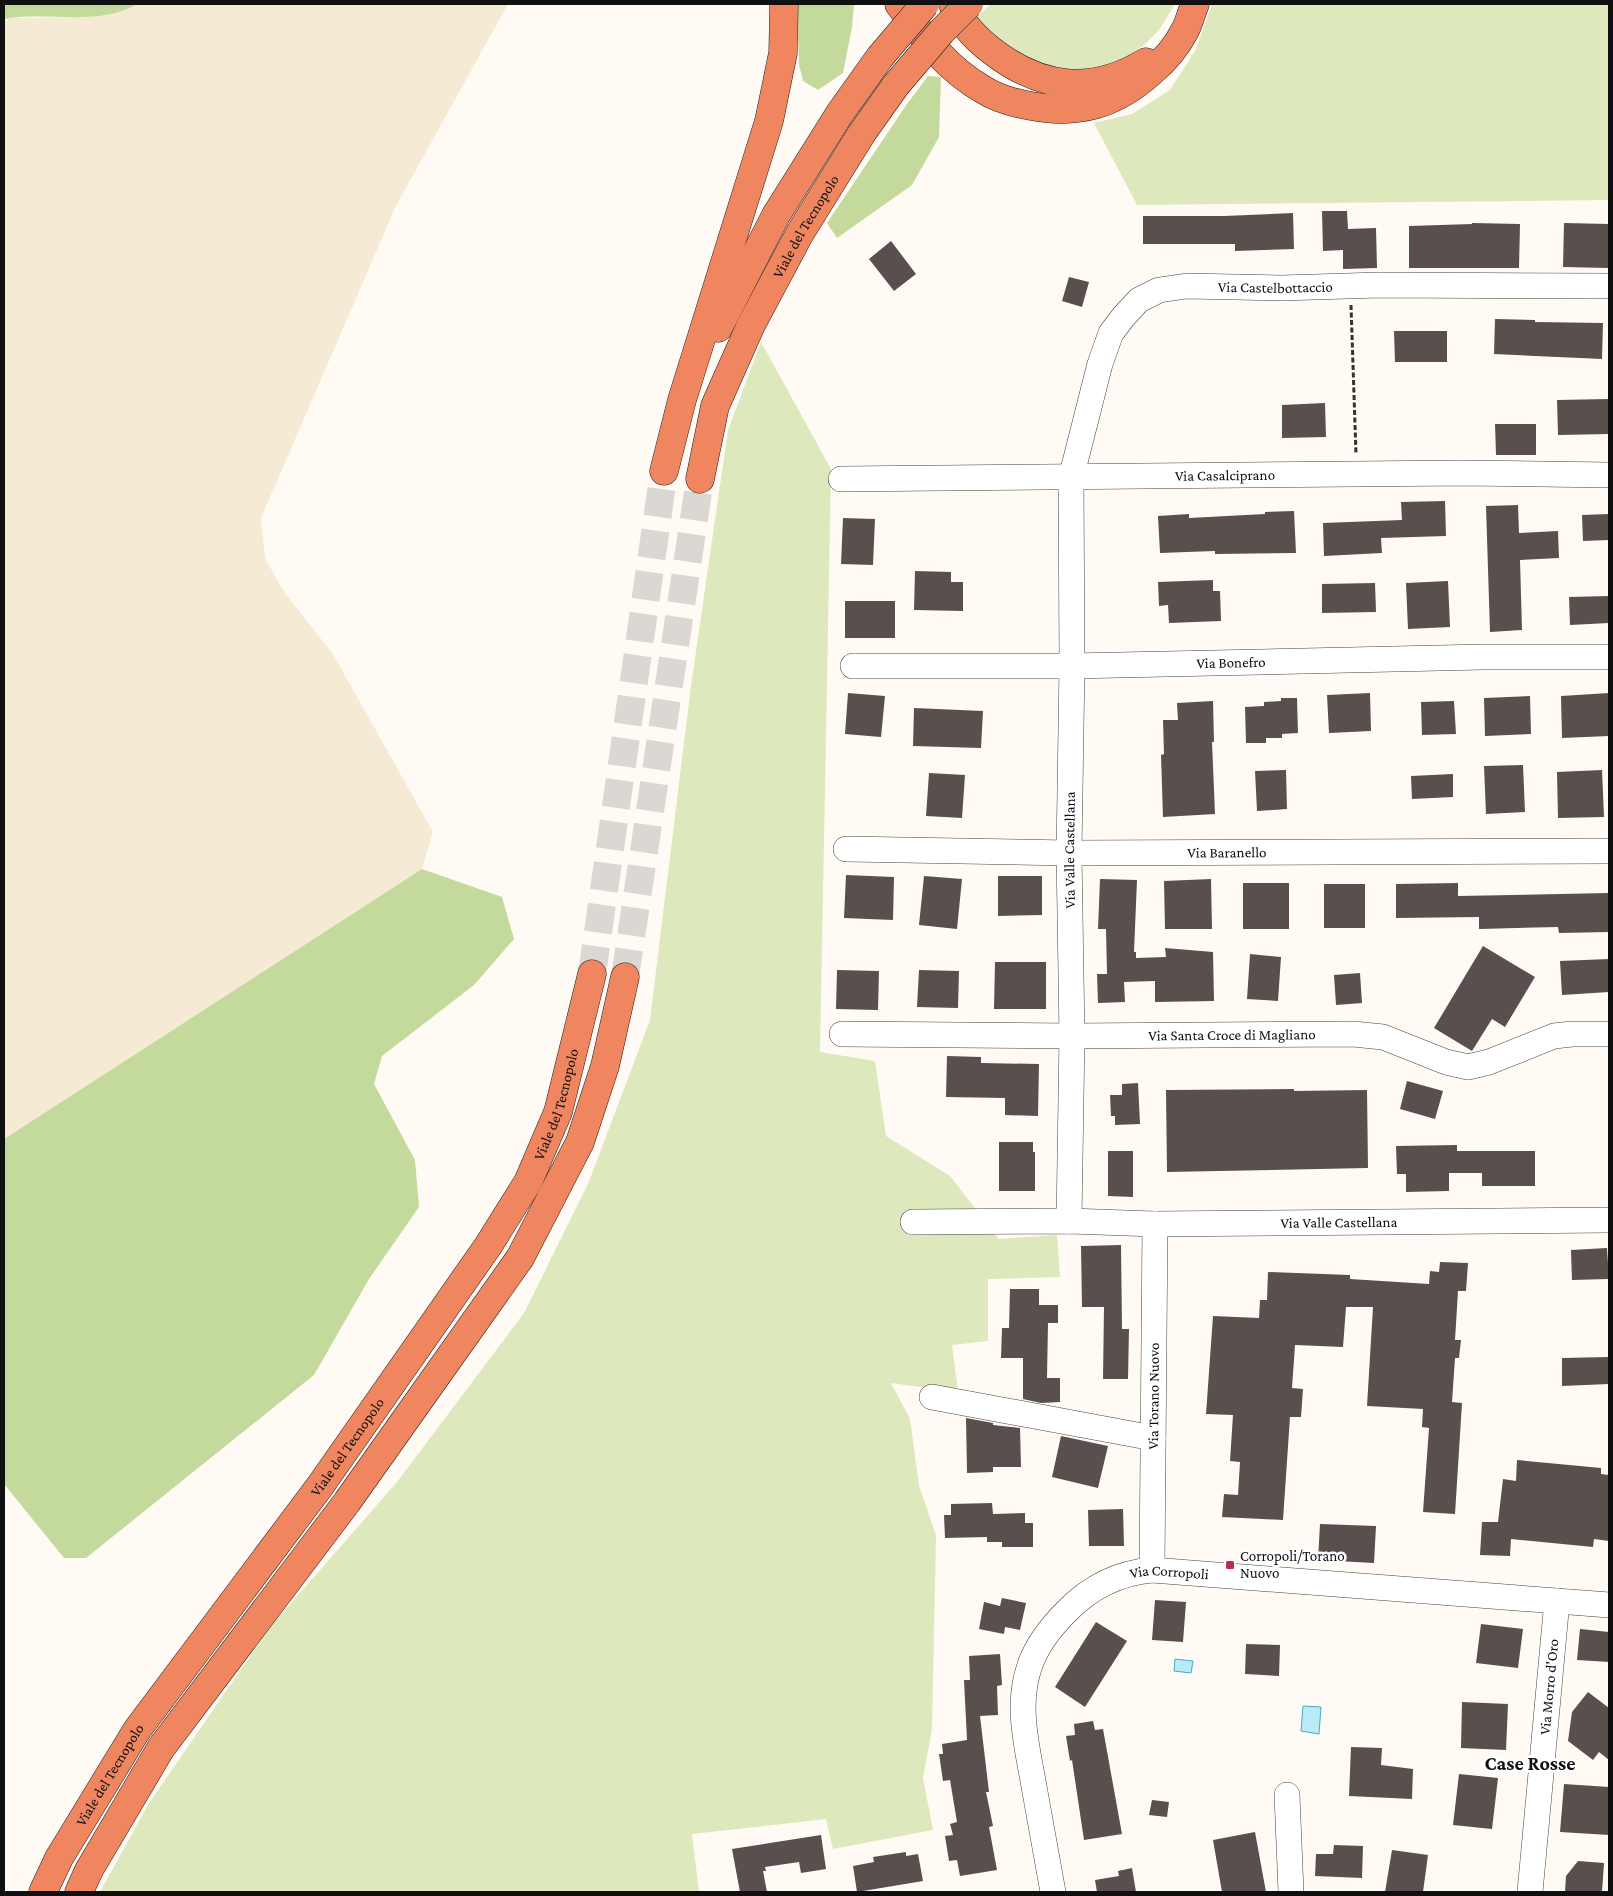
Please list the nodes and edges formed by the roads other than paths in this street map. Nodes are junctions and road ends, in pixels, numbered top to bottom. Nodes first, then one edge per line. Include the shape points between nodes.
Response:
1 (784, 4) edge
2 (899, 4) edge
3 (925, 4) edge
4 (953, 4) edge
5 (969, 4) edge
6 (1195, 4) edge
7 (1184, 33) junction
8 (1609, 286) edge
9 (682, 400) junction
10 (664, 472) tunnel mouth
11 (1609, 475) edge
12 (1071, 478) junction
13 (700, 479) tunnel mouth
14 (841, 480) dead end
15 (1609, 657) edge
16 (853, 666) dead end
17 (1072, 666) junction
18 (846, 849) dead end
19 (1609, 851) edge
20 (1068, 853) junction
21 (592, 974) tunnel mouth
22 (625, 978) tunnel mouth
23 (842, 1034) dead end
24 (1609, 1034) edge
25 (1072, 1036) junction
26 (1609, 1220) edge
27 (1069, 1221) junction
28 (913, 1222) dead end
29 (1155, 1224) junction
30 (932, 1397) dead end
31 (1153, 1438) junction
32 (1152, 1570) junction
33 (1557, 1601) junction
34 (1609, 1605) edge
35 (1287, 1795) dead end
36 (43, 1892) edge
37 (79, 1892) edge
38 (1053, 1892) edge
39 (1291, 1892) edge
40 (1530, 1892) edge

1 - 9 highway via 783,53 770,121
2 - 7 highway via 951,67 983,90 1014,103 1047,109 1078,109 1106,102 1126,92 1164,62
3 - 9 highway, Viale del Tecnopolo, bridge via 840,113 776,215
4 - 7 highway via 971,33 1006,62 1048,81 1072,84 1119,76 1154,57
5 - 13 highway, Viale del Tecnopolo, bridge via 942,30 896,85 800,233 751,325 715,406
6 - 7 highway
8 - 12 street, Via Castelbottaccio via 1187,286 1159,290 1139,300 1108,339
9 - 10 highway
11 - 12 street, Via Casalciprano via 1462,473
12 - 14 street, Via Casalciprano
12 - 17 street, Via Valle Castellana
15 - 17 street, Via Bonefro
16 - 17 street, Via Bonefro
17 - 20 street, Via Valle Castellana
18 - 20 street, Via Baranello
19 - 20 street, Via Baranello
20 - 25 street, Via Valle Castellana
21 - 36 highway, Viale del Tecnopolo via 558,1112 528,1182 488,1246 320,1486 137,1730 59,1858
22 - 37 highway, Viale del Tecnopolo via 605,1066 580,1142 520,1258 347,1502 161,1748
23 - 25 street, Via Santa Croce di Magliano
24 - 25 street, Via Santa Croce di Magliano via 1554,1036 1468,1067 1446,1062 1379,1036
25 - 27 street, Via Valle Castellana
26 - 29 street, Via Valle Castellana
27 - 28 street, Via Valle Castellana
27 - 29 street, Via Valle Castellana
29 - 31 street, Via Torano Nuovo
30 - 31 street
31 - 32 street, Via Torano Nuovo
32 - 33 street, Via Corropoli
32 - 38 street, Via Corropoli via 1121,1575 1084,1595 1062,1616 1030,1664 1023,1715
33 - 34 street, Via Corropoli
33 - 40 street, Via Morro d'Oro
35 - 39 street

